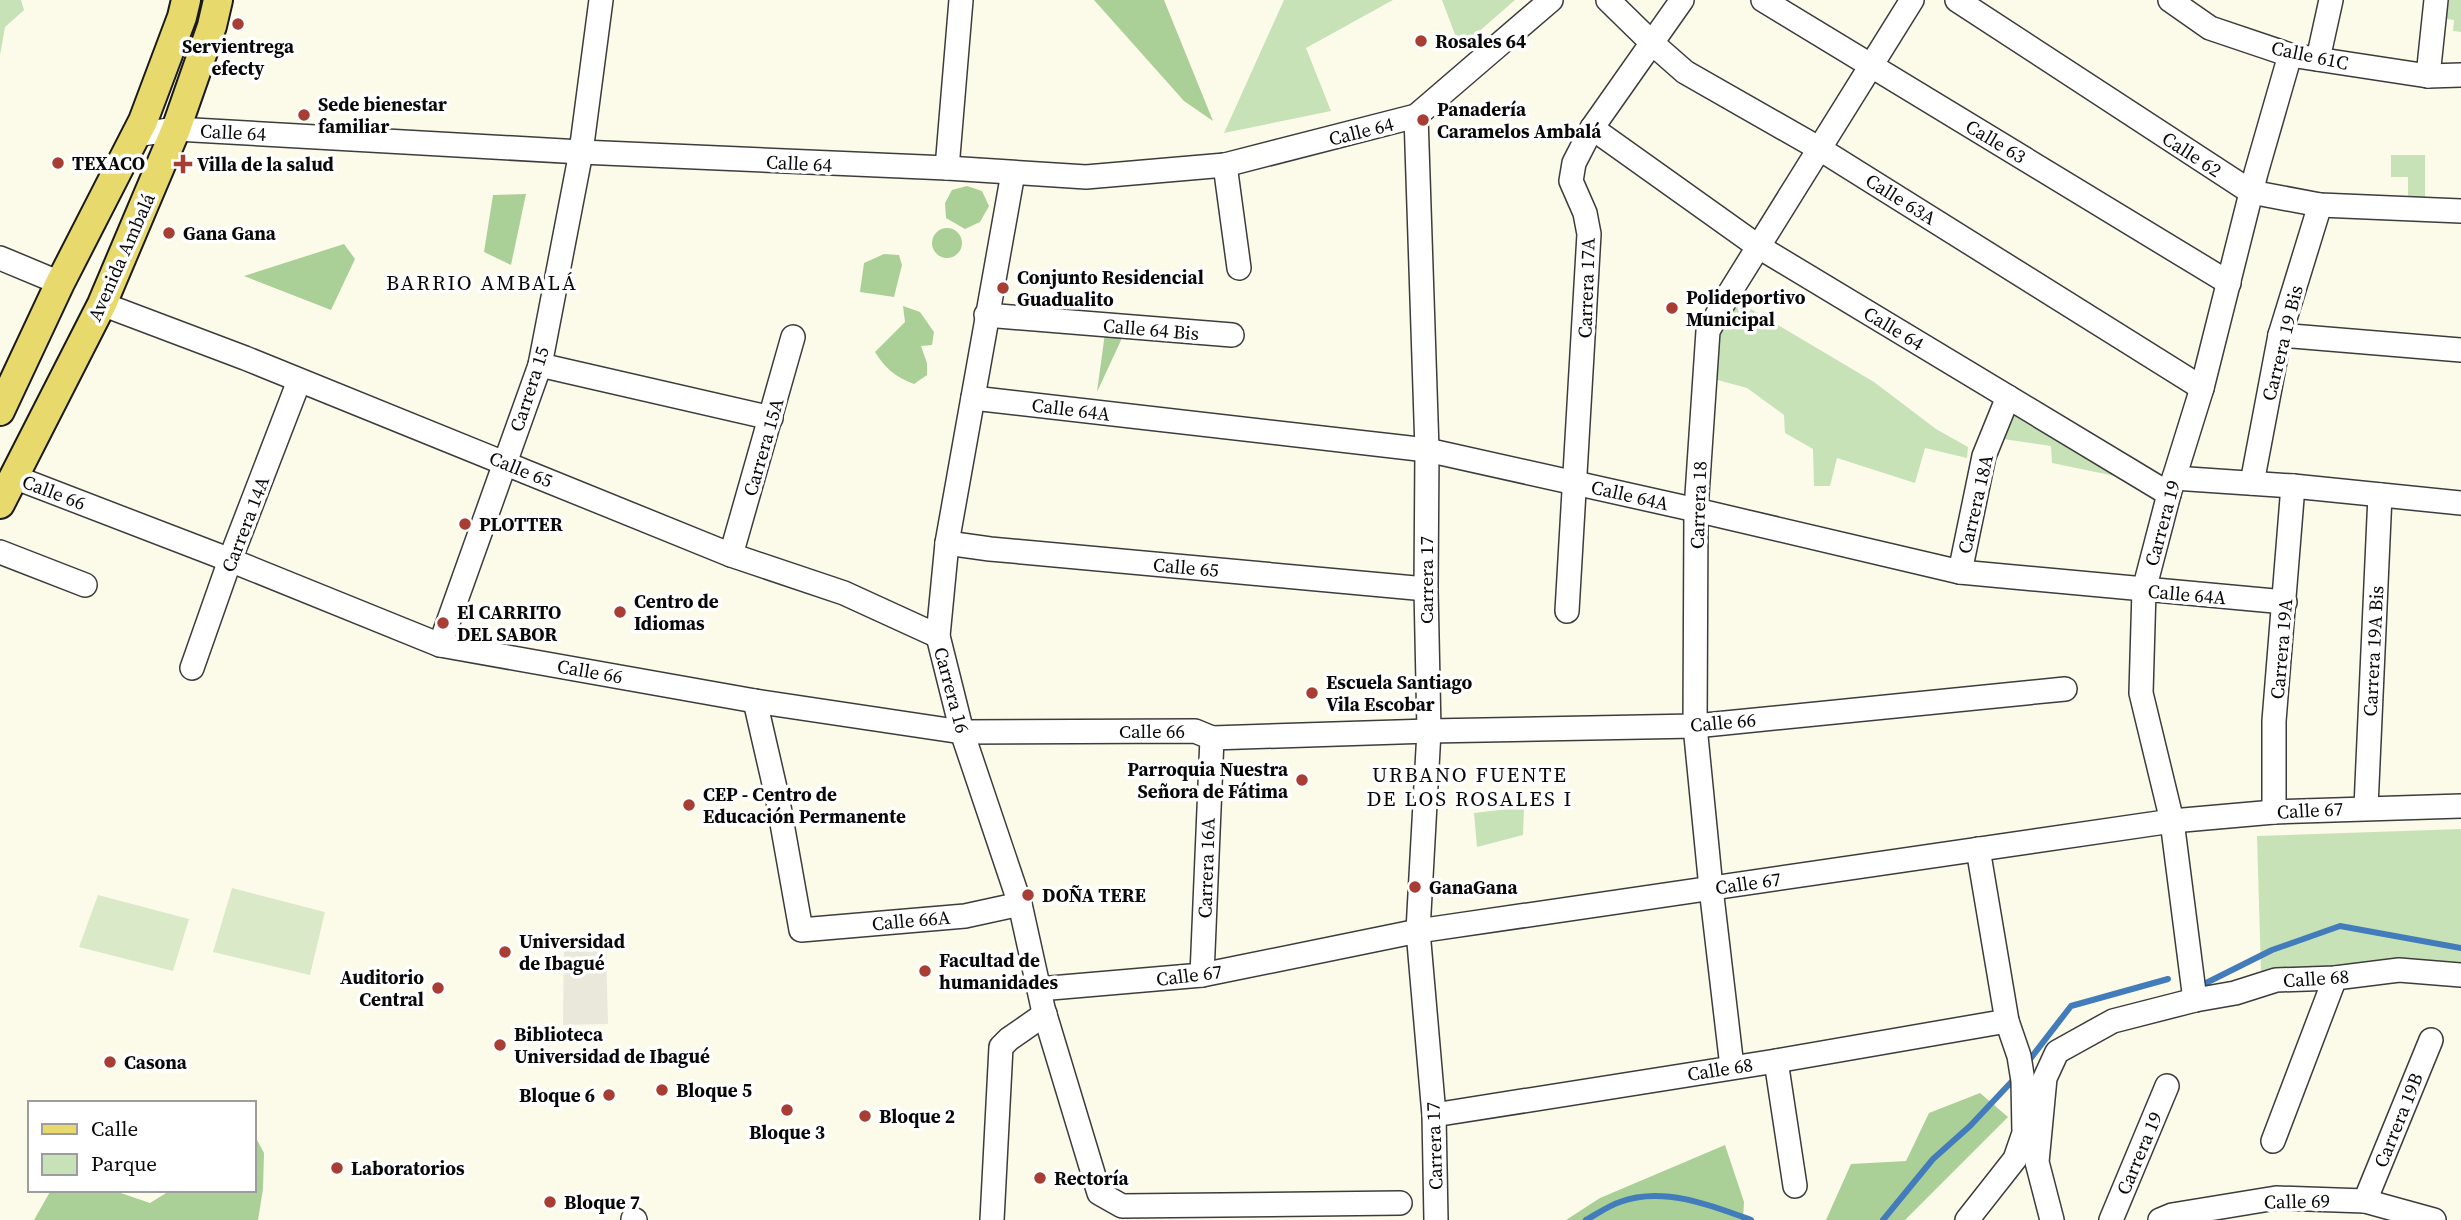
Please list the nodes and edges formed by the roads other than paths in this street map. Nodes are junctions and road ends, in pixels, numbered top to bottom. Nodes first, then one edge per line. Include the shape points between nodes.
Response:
1 (186, 0) edge
2 (218, 0) edge
3 (601, 0) edge
4 (961, 0) edge
5 (1550, 0) edge
6 (1608, 0) edge
7 (1682, 0) edge
8 (1763, 0) edge
9 (1912, 0) edge
10 (1957, 0) edge
11 (2170, 0) edge
12 (2331, 0) edge
13 (2435, 0) edge
14 (1652, 43) junction
15 (2290, 55) junction
16 (2318, 59) junction
17 (1872, 64) junction
18 (2461, 75) edge
19 (2428, 76) junction
20 (1416, 117) junction
21 (1592, 128) junction
22 (176, 129) junction
23 (135, 135) junction
24 (1821, 149) junction
25 (581, 152) junction
26 (1225, 165) junction
27 (947, 168) junction
28 (1013, 173) junction
29 (2251, 192) junction
30 (2320, 205) junction
31 (2461, 211) edge
32 (1759, 247) junction
33 (0, 258) edge
34 (1238, 268) dead end
35 (60, 283) junction
36 (2229, 283) junction
37 (102, 304) junction
38 (986, 315) junction
39 (1232, 335) dead end
40 (2280, 335) junction
41 (793, 337) dead end
42 (2461, 350) edge
43 (540, 365) junction
44 (299, 381) junction
45 (2202, 388) junction
46 (2008, 397) junction
47 (973, 398) junction
48 (0, 411) edge
49 (771, 418) junction
50 (1427, 450) junction
51 (504, 462) junction
52 (14, 477) junction
53 (1576, 483) junction
54 (2252, 483) junction
55 (2172, 486) junction
56 (2294, 486) junction
57 (2380, 495) junction
58 (2461, 503) edge
59 (0, 504) edge
60 (1696, 510) junction
61 (947, 543) junction
62 (0, 552) edge
63 (731, 555) junction
64 (230, 560) junction
65 (1960, 572) junction
66 (85, 585) dead end
67 (1426, 589) junction
68 (2144, 590) junction
69 (2285, 602) junction
70 (1567, 611) dead end
71 (938, 636) junction
72 (440, 645) junction
73 (192, 668) dead end
74 (2065, 689) dead end
75 (755, 701) junction
76 (1696, 726) junction
77 (1429, 731) junction
78 (962, 732) junction
79 (1203, 735) junction
80 (2461, 806) edge
81 (2366, 807) junction
82 (2274, 812) junction
83 (2172, 821) junction
84 (1978, 849) junction
85 (1711, 888) junction
86 (1020, 904) junction
87 (1418, 931) junction
88 (1202, 975) junction
89 (2461, 975) edge
90 (2335, 978) junction
91 (1039, 989) junction
92 (2195, 1000) junction
93 (1045, 1014) junction
94 (2007, 1021) junction
95 (2431, 1040) dead end
96 (1776, 1061) junction
97 (1732, 1066) junction
98 (2167, 1086) dead end
99 (1434, 1115) junction
100 (2273, 1141) dead end
101 (1795, 1186) dead end
102 (2365, 1201) junction
103 (1400, 1203) dead end
104 (992, 1220) edge
105 (1436, 1220) edge
106 (1966, 1220) edge
107 (2052, 1220) edge
108 (2111, 1220) edge
109 (2160, 1220) edge
110 (2434, 1220) edge

1 - 23 main road, Avenida Ambalá
2 - 22 main road, Avenida Ambalá
3 - 25 street, Carrera 15
4 - 27 street
5 - 20 street
6 - 14 street, Calle 63A
7 - 14 street, Carrera 17A
8 - 17 street, Calle 63
9 - 17 street, Carrera 18
10 - 29 street, Calle 62
11 - 15 street, Calle 61C via 2210,28
12 - 16 street
13 - 19 street
14 - 21 street, Carrera 17A
14 - 24 street, Calle 63A via 1685,72
15 - 16 street, Calle 61C
15 - 29 street, Carrera 19
16 - 19 street, Calle 61C
17 - 24 street, Carrera 18
17 - 36 street, Calle 63
18 - 19 street, Calle 61C
20 - 26 street, Calle 64
20 - 50 street, Carrera 17
21 - 32 street, Calle 64
21 - 53 street, Carrera 17A via 1574,163 1571,181 1589,234
22 - 23 street, Calle 64
22 - 25 street, Calle 64
22 - 37 main road, Avenida Ambalá
23 - 35 main road, Avenida Ambalá
24 - 32 street, Carrera 18
24 - 45 street, Calle 63A
25 - 27 street, Calle 64
25 - 43 street, Carrera 15
26 - 28 street, Calle 64 via 1086,177
26 - 34 street
27 - 28 street, Calle 64
28 - 38 street, Carrera 16
29 - 30 street, Calle 62
29 - 36 street, Carrera 19
30 - 31 street, Calle 62
30 - 40 street, Carrera 19 Bis
32 - 46 street, Calle 64
32 - 60 street, Carrera 18 via 1708,331
33 - 35 street
35 - 48 main road, Avenida Ambalá
36 - 45 street, Carrera 19
37 - 44 street, Calle 65
37 - 52 main road, Avenida Ambalá
38 - 39 street, Calle 64 Bis
38 - 47 street, Carrera 16
40 - 42 street
40 - 54 street, Carrera 19 Bis
41 - 49 street, Carrera 15A
43 - 49 street
43 - 51 street, Carrera 15
44 - 51 street, Calle 65
44 - 64 street, Carrera 14A
45 - 55 street, Carrera 19
46 - 55 street, Calle 64
46 - 65 street, Carrera 18A via 1984,456
47 - 50 street, Calle 64A
47 - 61 street, Carrera 16
49 - 63 street, Carrera 15A
50 - 53 street, Calle 64A
50 - 67 street, Carrera 17
51 - 63 street, Calle 65
51 - 72 street, Carrera 15
52 - 59 main road, Avenida Ambalá
52 - 64 street, Calle 66
53 - 60 street, Calle 64A
53 - 70 street, Carrera 17A
54 - 55 street, Calle 64
54 - 56 street, Calle 64
55 - 68 street, Carrera 19
56 - 57 street, Calle 64
56 - 69 street, Carrera 19A
57 - 58 street, Calle 64
57 - 81 street, Carrera 19A Bis
60 - 65 street, Calle 64A
60 - 76 street, Carrera 18
61 - 67 street, Calle 65
61 - 71 street, Carrera 16
62 - 66 street
63 - 71 street, Calle 65 via 844,593
64 - 72 street, Calle 66
64 - 73 street, Carrera 14A
65 - 68 street, Calle 64A
67 - 77 street, Carrera 17
68 - 69 street, Calle 64A
68 - 83 street, Carrera 19 via 2141,693
69 - 82 street, Carrera 19A via 2274,721
71 - 78 street, Carrera 16
72 - 75 street, Calle 66
74 - 76 street, Calle 66
75 - 78 street, Calle 66
75 - 86 street, Calle 66A via 801,930 965,916
76 - 77 street, Calle 66
76 - 85 street, Carrera 18
77 - 79 street, Calle 66
77 - 87 street, Carrera 17
78 - 79 street, Calle 66
78 - 86 street, Carrera 16
79 - 88 street, Carrera 16A
80 - 81 street, Calle 67
81 - 82 street, Calle 67
82 - 83 street, Calle 67
83 - 84 street, Calle 67
83 - 92 street, Carrera 19
84 - 85 street, Calle 67
84 - 94 street
85 - 87 street, Calle 67
85 - 97 street, Carrera 18
86 - 91 street, Carrera 16
87 - 88 street, Calle 67
87 - 99 street, Carrera 17
88 - 91 street, Calle 67
89 - 90 street, Calle 68 via 2399,970
90 - 92 street, Calle 68 via 2276,980
90 - 100 street
91 - 93 street, Carrera 16
92 - 107 street, Calle 68 via 2113,1021 2057,1052 2045,1078 2037,1162
93 - 103 street, Carrera 16 via 1099,1193 1122,1206
93 - 104 street via 1001,1047
94 - 96 street, Calle 68
94 - 106 street via 2023,1081 2024,1133 2015,1159
95 - 102 street, Carrera 19B
96 - 97 street, Calle 68
96 - 101 street
97 - 99 street, Calle 68
98 - 108 street, Carrera 19
99 - 105 street, Carrera 17
102 - 109 street, Calle 69 via 2276,1198
102 - 110 street, Calle 69

